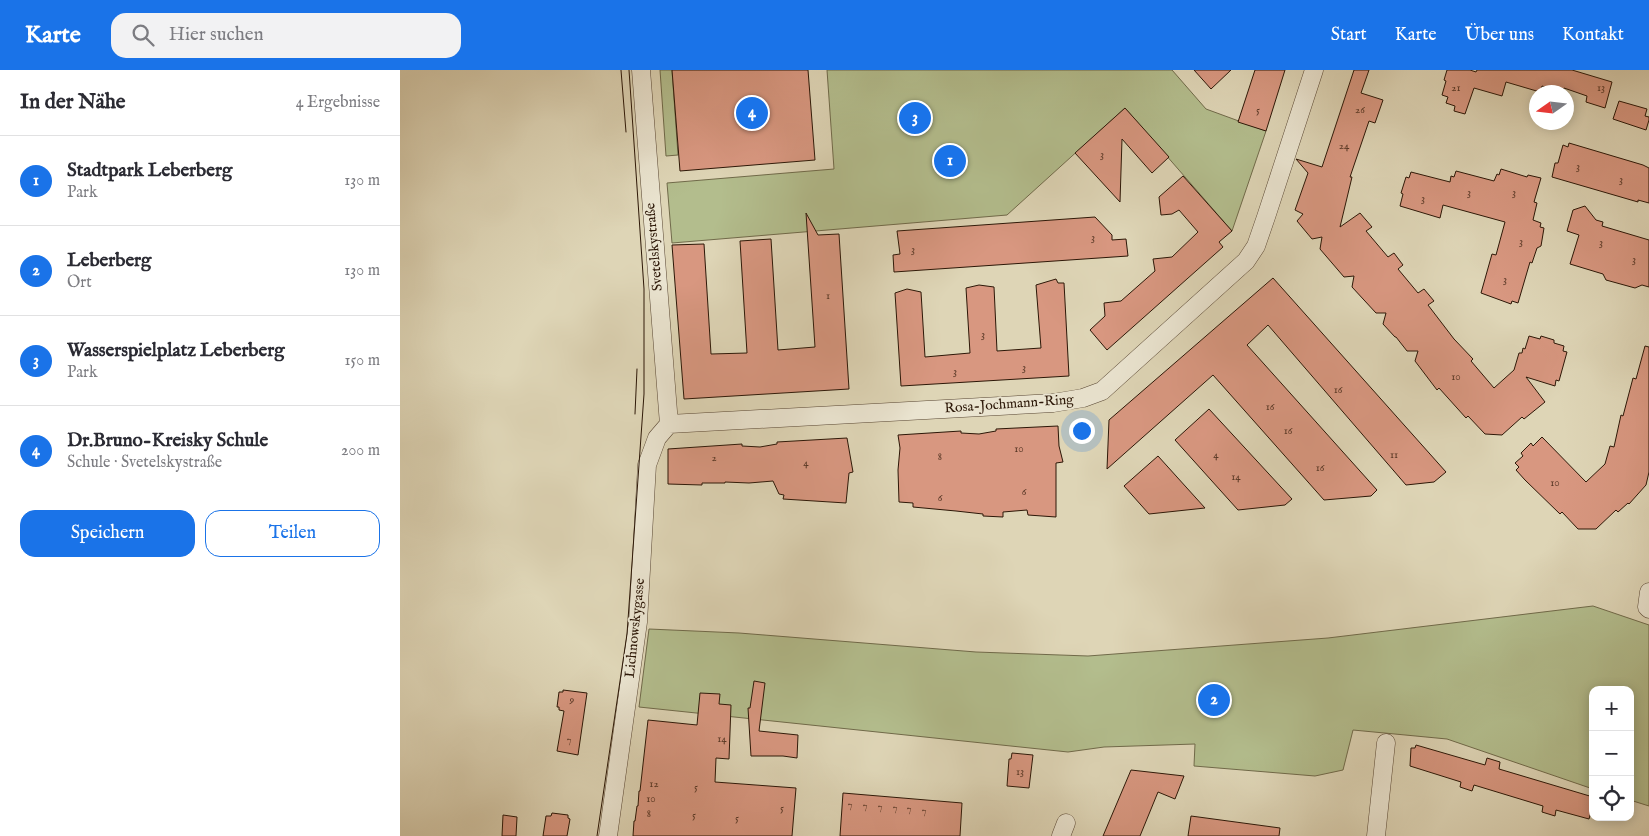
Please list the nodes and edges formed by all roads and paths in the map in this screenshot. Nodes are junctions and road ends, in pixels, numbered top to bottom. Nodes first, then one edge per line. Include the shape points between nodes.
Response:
1 (641, 70) edge
2 (1314, 70) edge
3 (668, 424) junction
4 (1386, 743) dead end
5 (608, 836) edge
6 (1376, 836) edge

1 - 3 street, Svetelskystraße
2 - 3 street, Rosa-Jochmann-Ring via 1256,246 1246,261 1102,391 1053,403
3 - 5 street, Lichnowskygasse via 657,438 647,465 638,622
4 - 6 street

